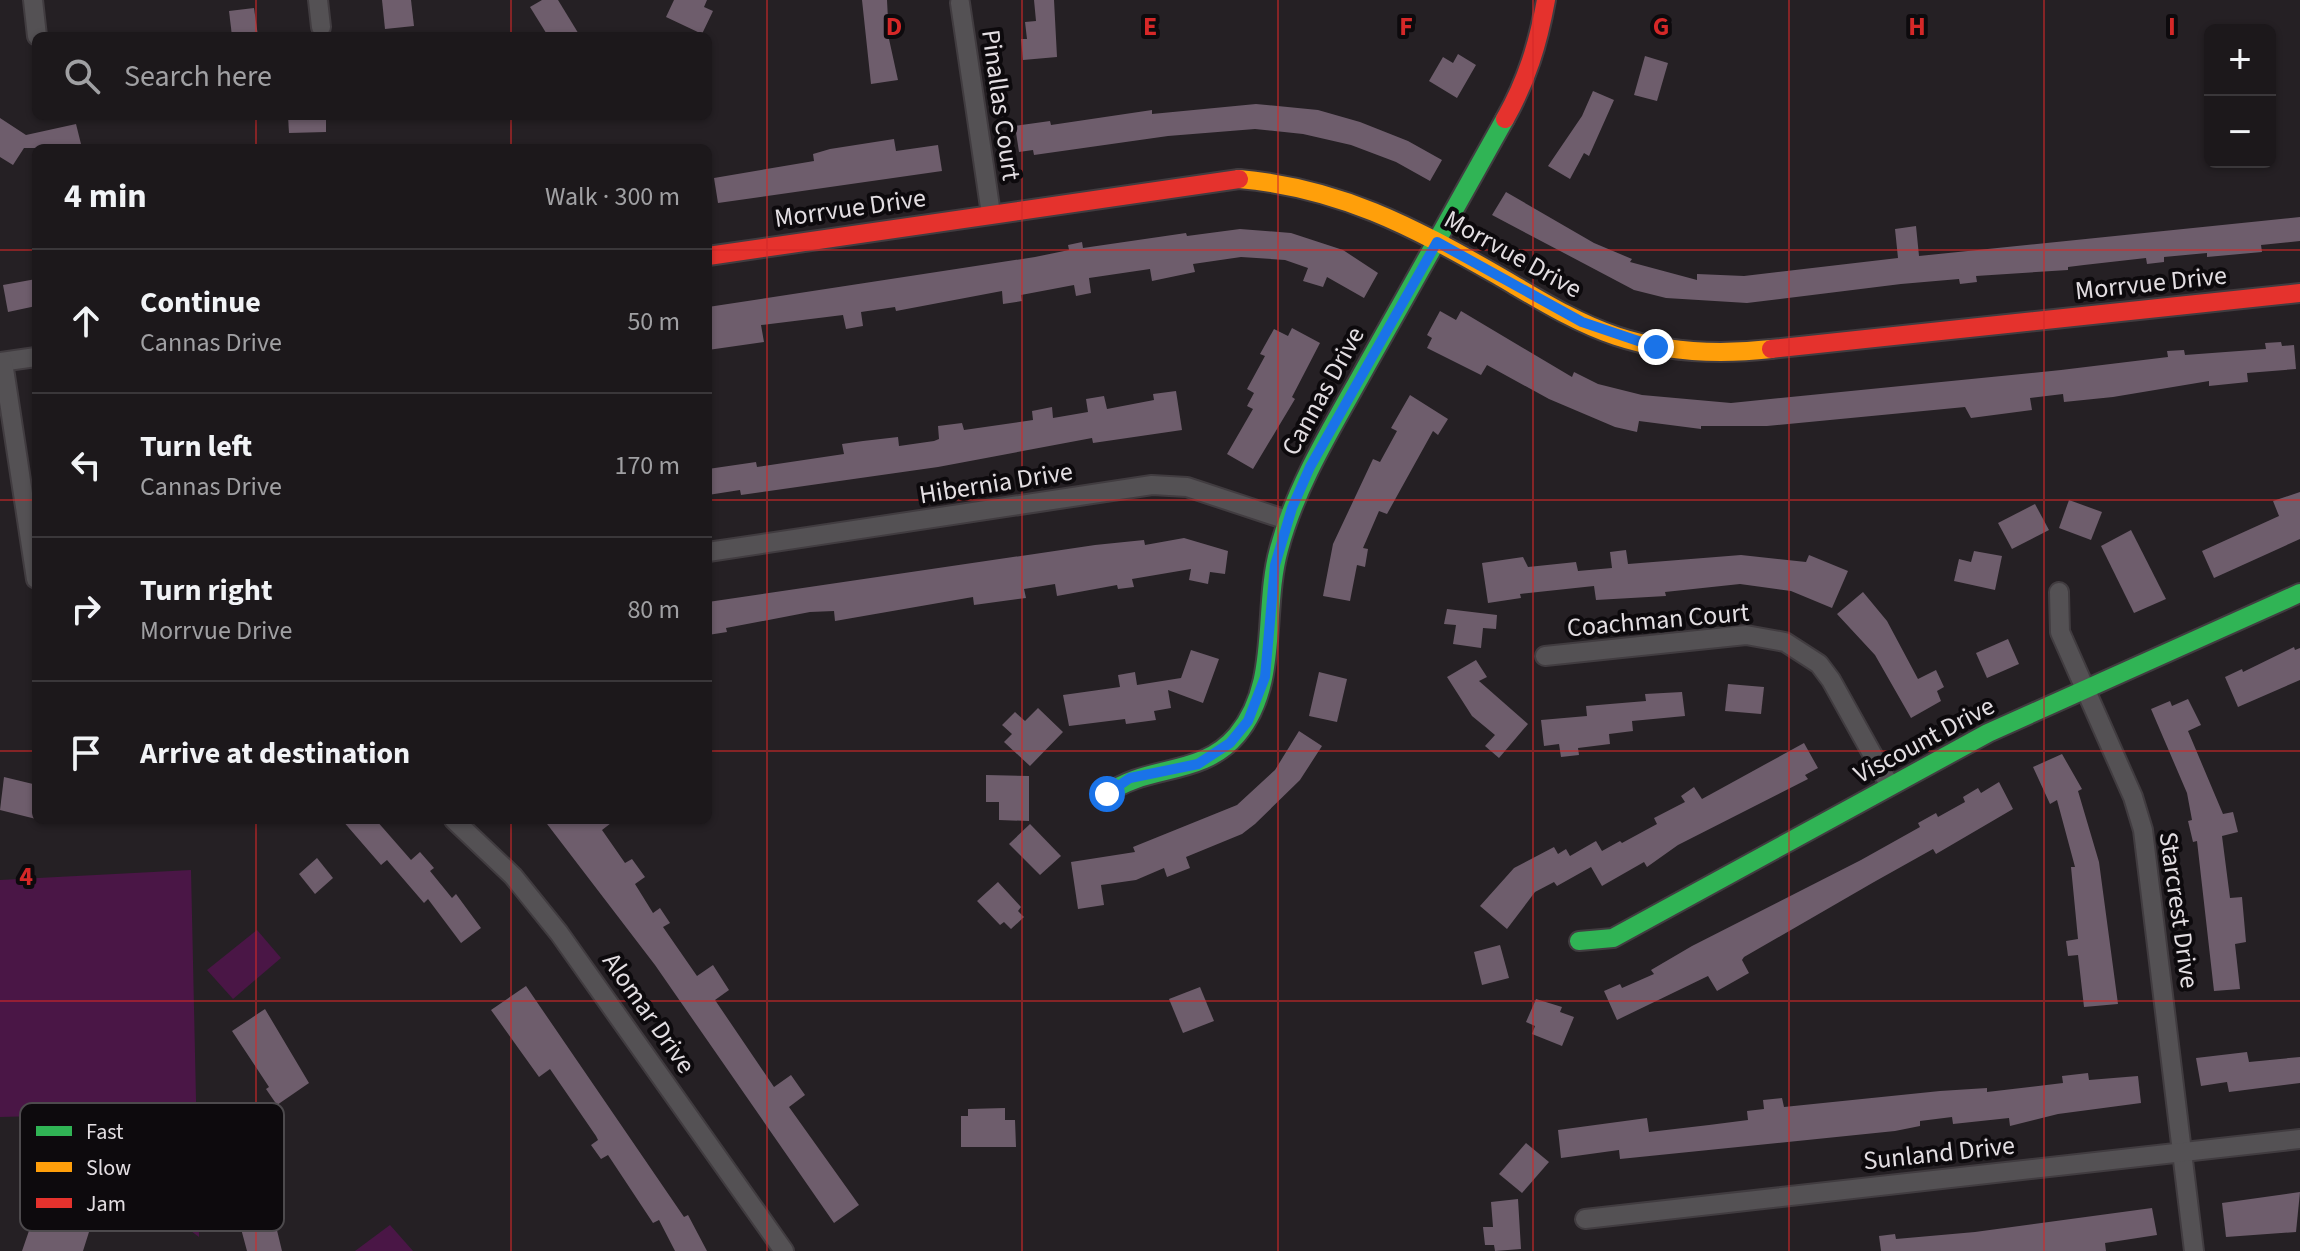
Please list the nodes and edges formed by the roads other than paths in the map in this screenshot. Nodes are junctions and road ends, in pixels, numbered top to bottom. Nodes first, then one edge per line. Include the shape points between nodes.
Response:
1 (33, 0) edge
2 (318, 0) edge
3 (1546, 0) edge
4 (960, 3) dead end
5 (321, 27) dead end
6 (37, 32) edge
7 (991, 214) junction
8 (1437, 242) junction
9 (712, 255) edge
10 (2300, 293) edge
11 (32, 358) edge
12 (2, 362) edge
13 (1287, 520) junction
14 (712, 551) edge
15 (32, 553) edge
16 (2059, 592) dead end
17 (2300, 593) edge
18 (1545, 656) dead end
19 (2085, 689) junction
20 (1890, 786) junction
21 (1107, 794) dead end
22 (458, 824) edge
23 (1579, 941) dead end
24 (2300, 1139) edge
25 (2183, 1153) junction
26 (1585, 1219) dead end
27 (784, 1251) edge
28 (2194, 1251) edge

1 - 6 street
2 - 5 street
3 - 8 street, Cannas Drive via 1525,83
4 - 7 street, Pinallas Court
7 - 8 street, Morrvue Drive via 1196,183 1270,180 1345,196
7 - 9 street, Morrvue Drive
8 - 10 street, Morrvue Drive via 1582,322 1656,347 1694,353
8 - 13 street, Cannas Drive via 1310,467
11 - 12 street
12 - 15 street
13 - 14 street, Hibernia Drive via 1187,487 1161,485
13 - 21 street, Cannas Drive via 1272,590 1265,677 1248,721 1230,743 1198,764 1130,778
16 - 19 street, Starcrest Drive via 2060,632
17 - 19 street, Viscount Drive
18 - 20 street, Coachman Court via 1746,635 1785,642 1819,664 1831,680
19 - 20 street, Viscount Drive
19 - 25 street, Starcrest Drive via 2143,830
20 - 23 street, Viscount Drive via 1613,938
22 - 27 street, Alomar Drive via 550,920
24 - 25 street, Sunland Drive
25 - 26 street, Sunland Drive
25 - 28 street, Starcrest Drive

